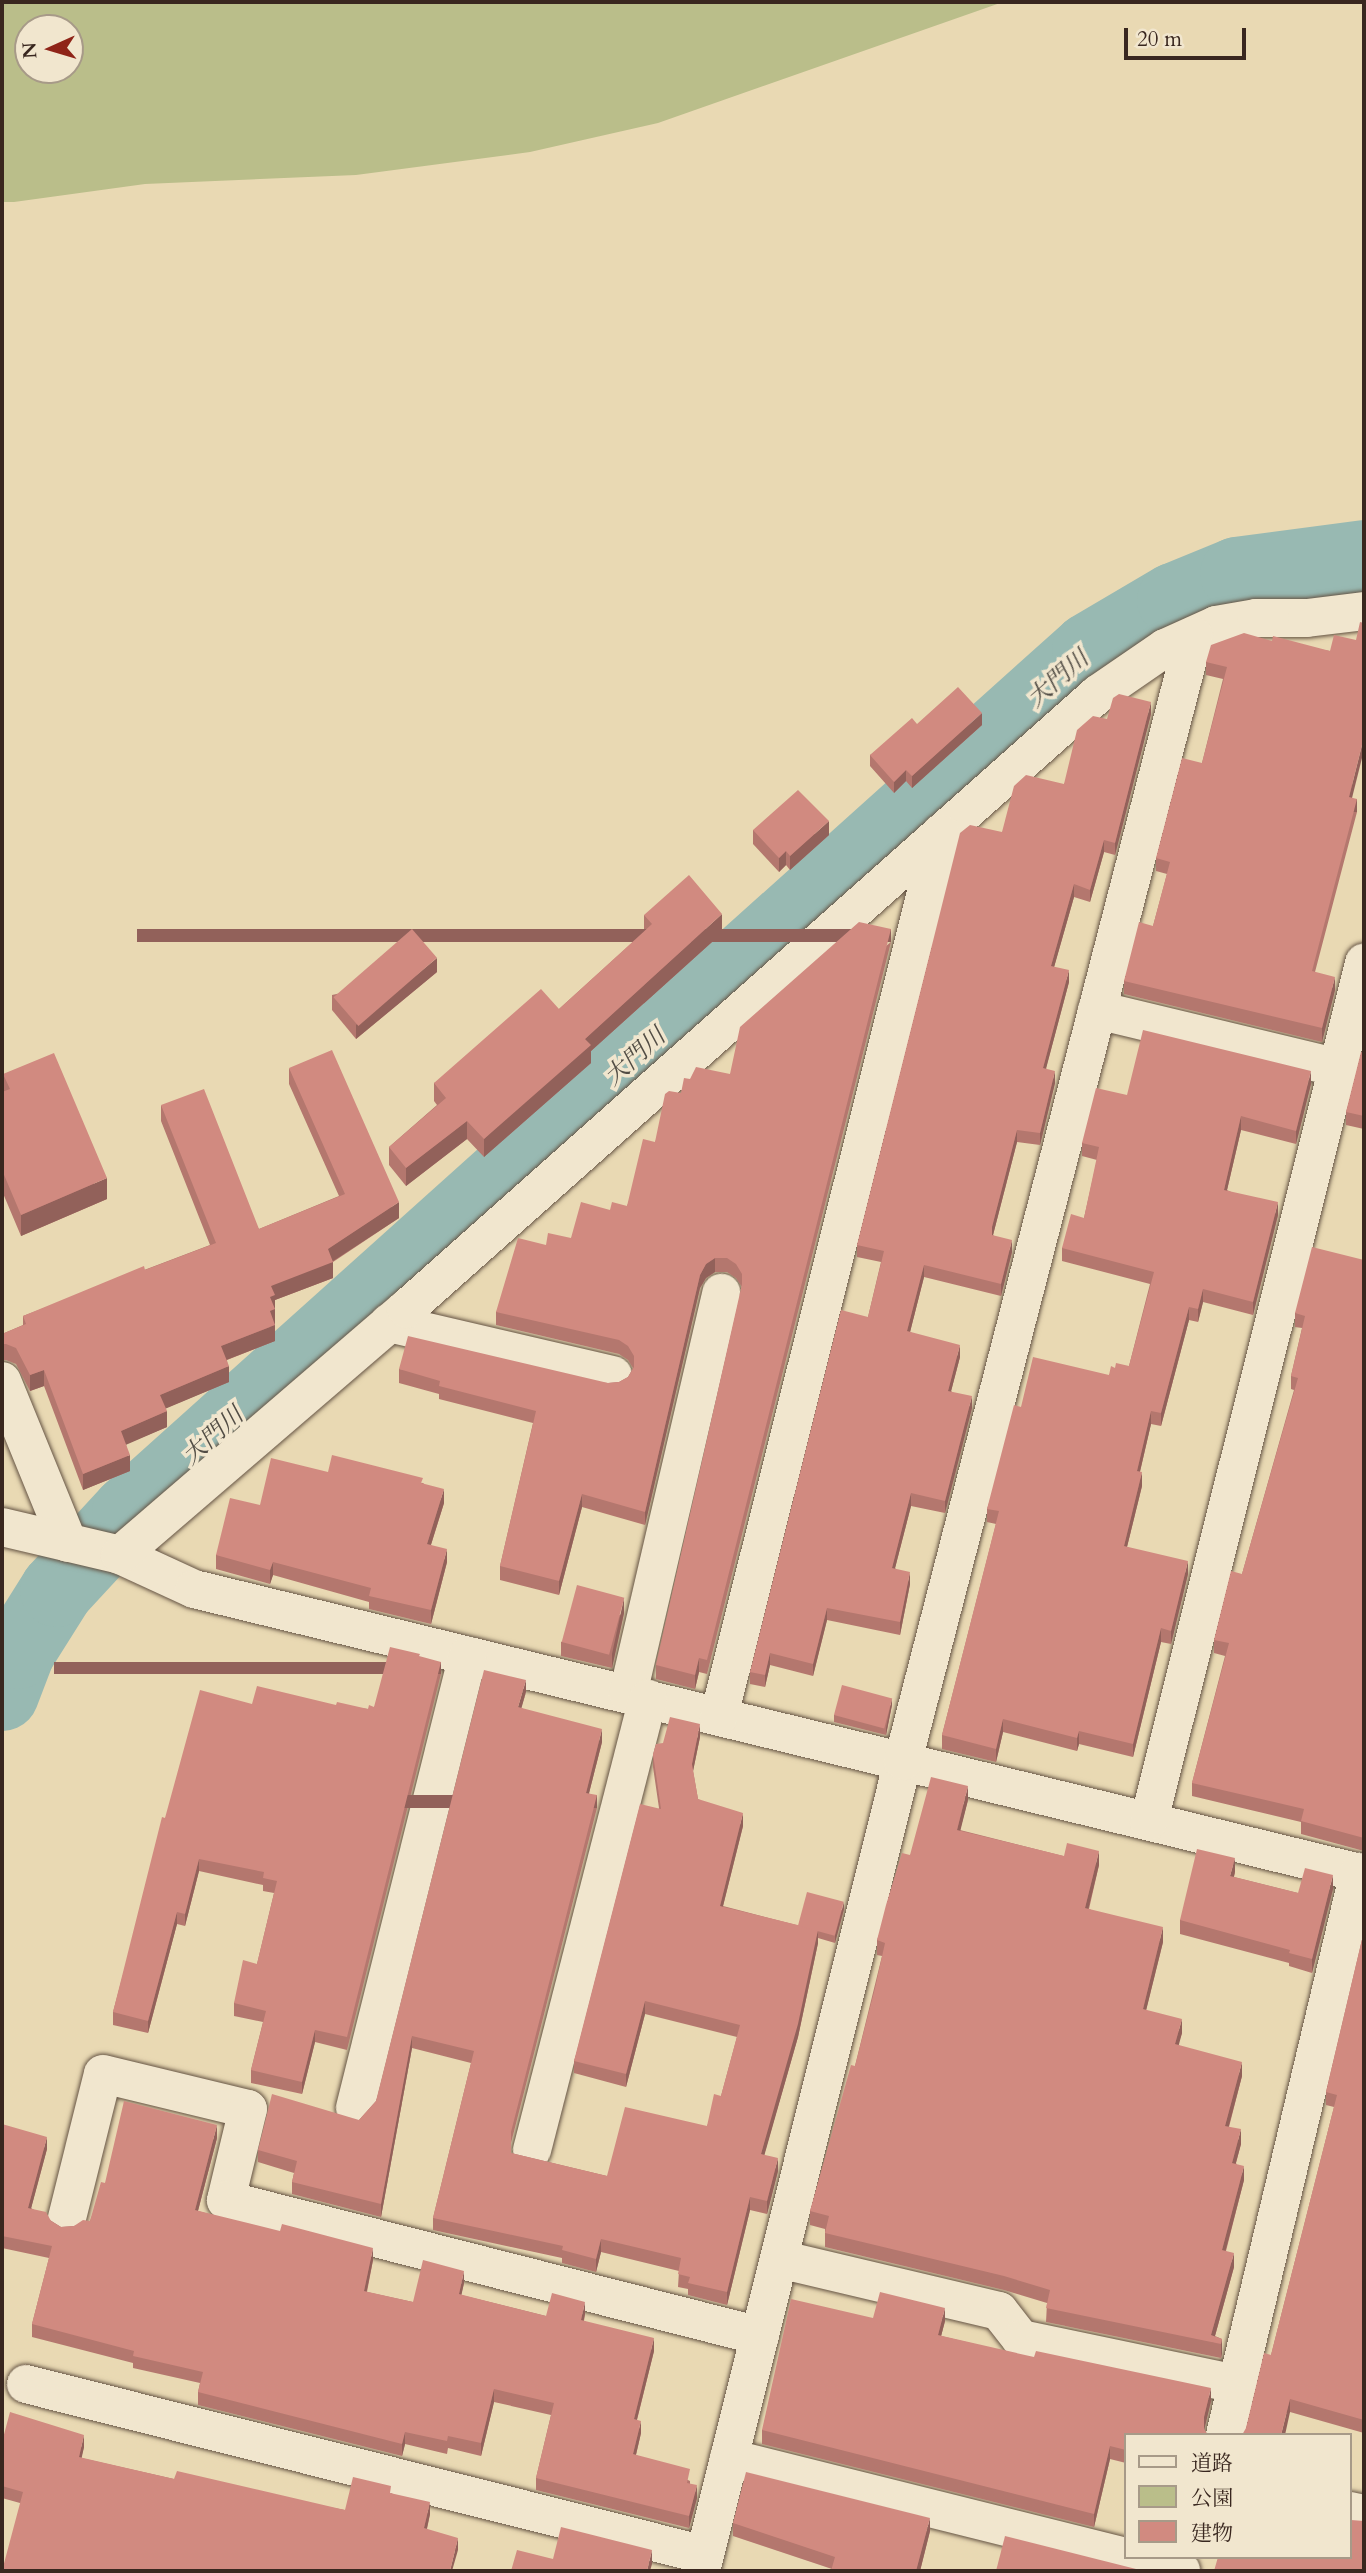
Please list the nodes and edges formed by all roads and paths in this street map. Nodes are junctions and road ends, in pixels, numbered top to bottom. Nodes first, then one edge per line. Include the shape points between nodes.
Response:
1 (1364, 611) edge
2 (1194, 636) junction
3 (941, 833) junction
4 (1364, 963) edge
5 (1097, 1010) junction
6 (1338, 1068) junction
7 (721, 1293) dead end
8 (389, 1323) junction
9 (614, 1375) dead end
10 (2, 1381) edge
11 (2, 1527) edge
12 (68, 1543) junction
13 (120, 1555) junction
14 (468, 1656) junction
15 (638, 1697) junction
16 (719, 1716) junction
17 (903, 1761) junction
18 (1149, 1821) junction
19 (1361, 1873) edge
20 (355, 2108) dead end
21 (532, 2150) dead end
22 (67, 2218) dead end
23 (779, 2259) junction
24 (760, 2336) junction
25 (26, 2384) dead end
26 (1236, 2384) junction
27 (1225, 2433) edge
28 (729, 2459) junction
29 (1124, 2557) edge
30 (1133, 2559) edge
31 (703, 2563) edge
32 (1181, 2571) edge

1 - 2 street via 1256,618 1216,625
2 - 3 street via 1135,666 1098,694
2 - 5 street
3 - 8 street
3 - 16 street
4 - 6 street
5 - 6 street
5 - 17 street
6 - 18 street
7 - 15 street
8 - 9 street
8 - 13 street
10 - 12 street
11 - 12 street
12 - 13 street
13 - 14 street via 194,1589
14 - 15 street
14 - 20 street
15 - 16 street
15 - 21 street
16 - 17 street
17 - 18 street
17 - 23 street
18 - 19 street
19 - 26 street
22 - 24 street via 103,2074 248,2109 226,2200
23 - 24 street
23 - 26 street via 999,2311 1021,2339
24 - 28 street
25 - 31 street
26 - 27 street
28 - 29 street
28 - 31 street
30 - 32 street

